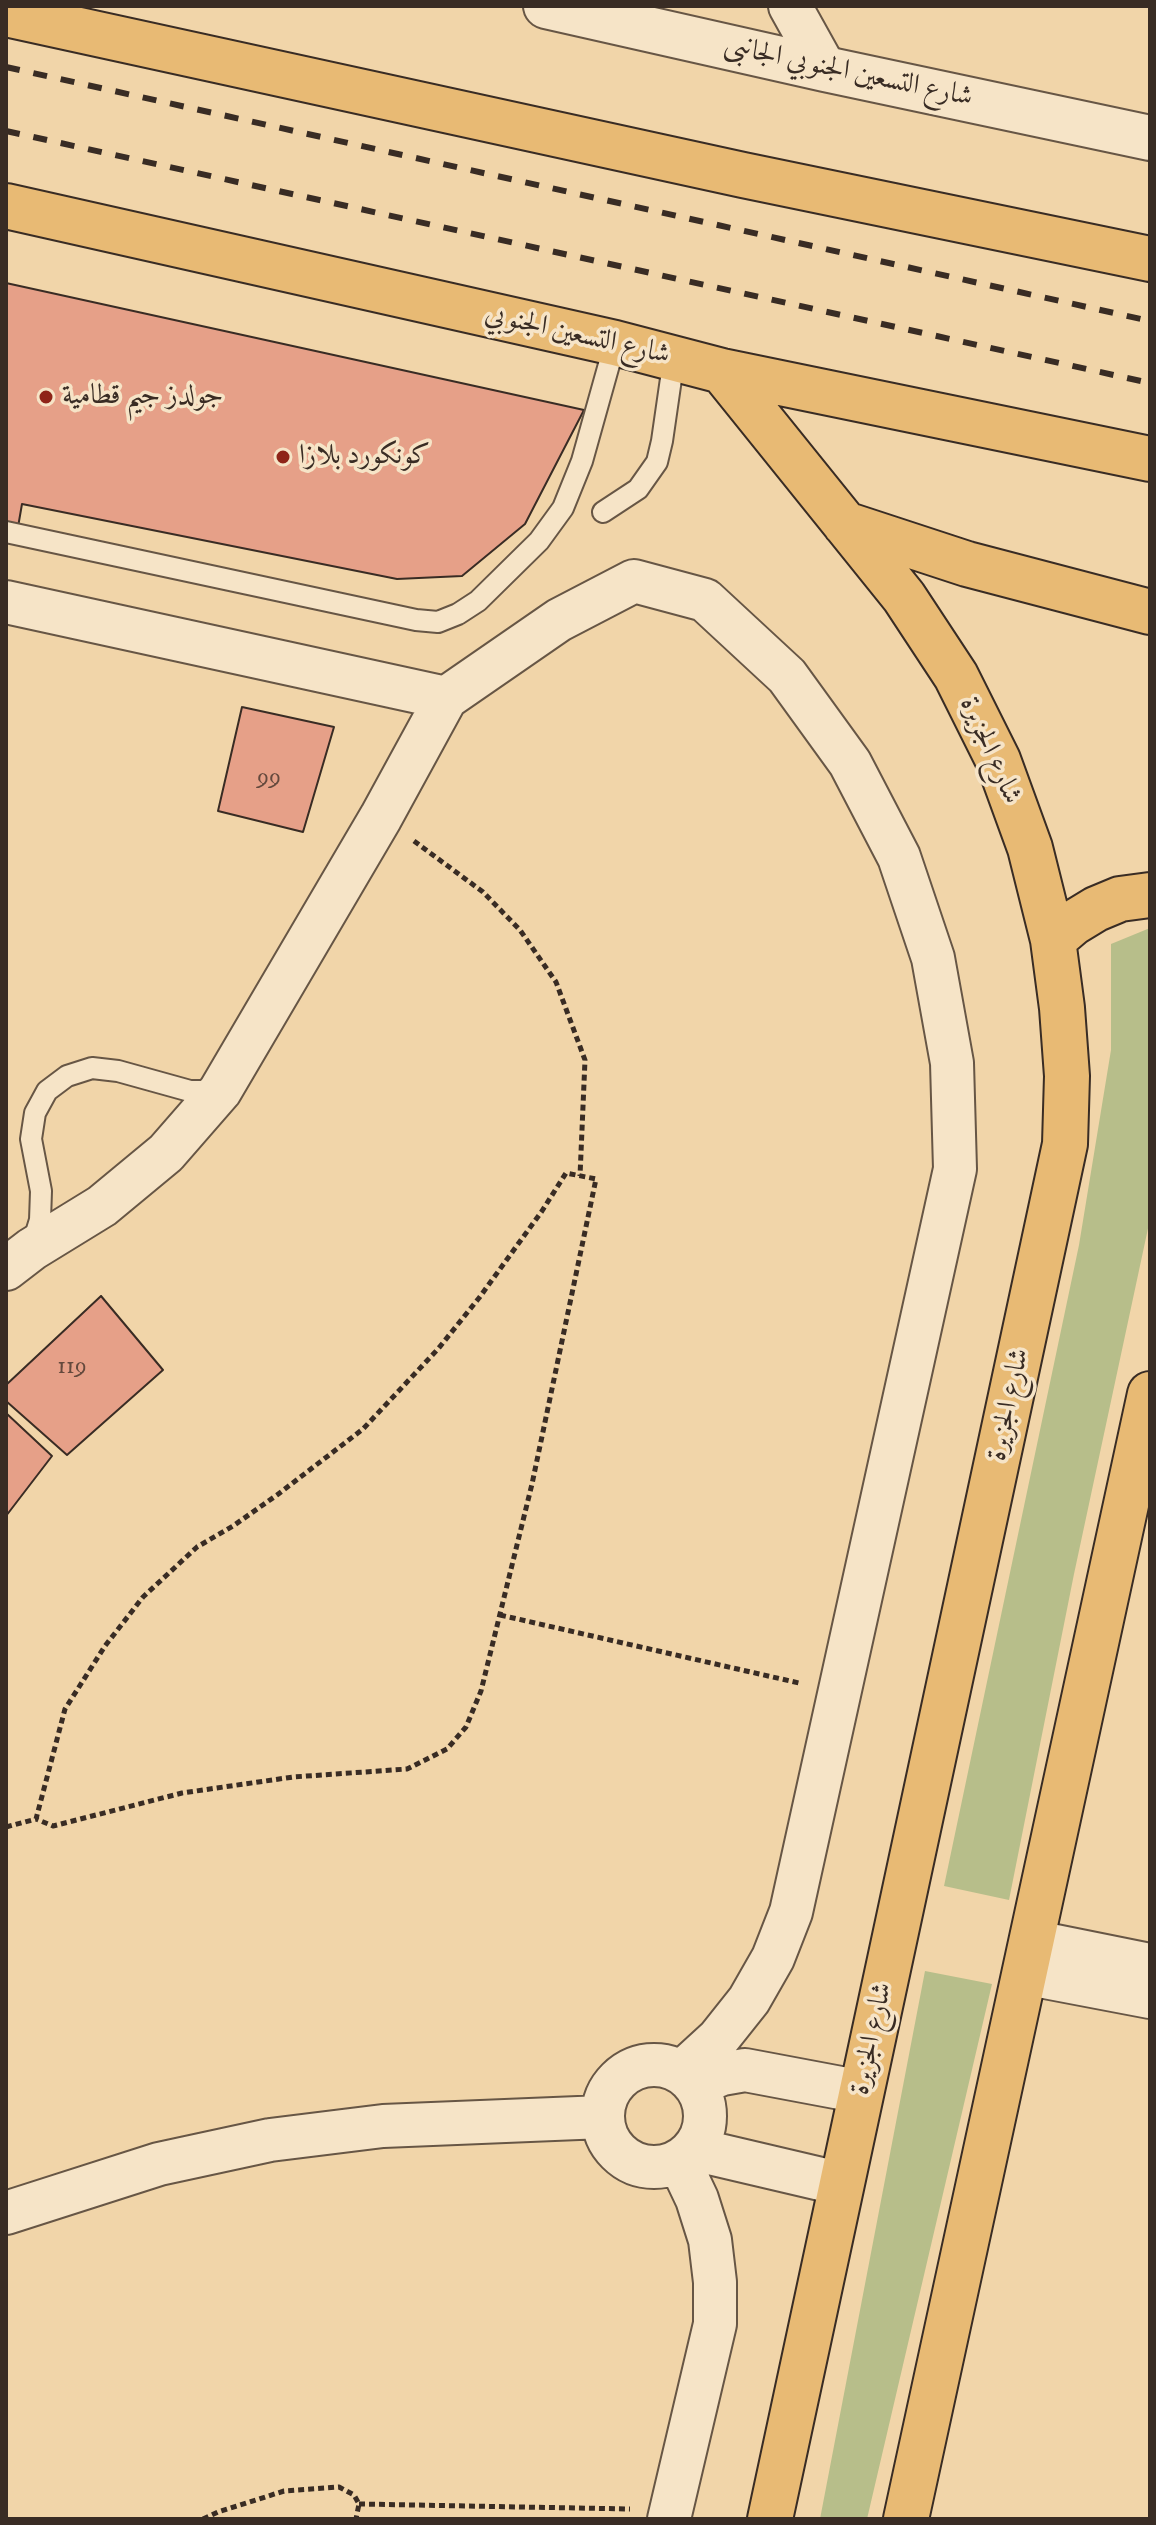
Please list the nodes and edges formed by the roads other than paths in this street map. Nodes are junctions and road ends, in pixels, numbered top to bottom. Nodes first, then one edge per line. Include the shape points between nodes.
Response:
1 (790, 6) edge
2 (565, 8) edge
3 (6, 14) edge
4 (825, 69) junction
5 (1150, 138) edge
6 (6, 206) edge
7 (1150, 259) edge
8 (615, 343) junction
9 (674, 358) junction
10 (722, 371) junction
11 (1150, 459) edge
12 (603, 512) dead end
13 (845, 524) junction
14 (6, 532) edge
15 (6, 602) edge
16 (1150, 612) edge
17 (446, 698) junction
18 (1150, 895) edge
19 (1053, 940) junction
20 (220, 1091) junction
21 (19, 1259) edge
22 (1150, 1394) edge
23 (1027, 1957) junction
24 (1124, 1971) edge
25 (1150, 1997) edge
26 (688, 2079) junction
27 (862, 2092) junction
28 (603, 2117) junction
29 (686, 2155) junction
30 (842, 2184) junction
31 (6, 2213) edge
32 (670, 2514) edge
33 (770, 2519) edge
34 (906, 2519) edge

1 - 4 street
2 - 4 street, شارع التسعين الجنوبي الجانبى
3 - 7 main road
4 - 5 street, شارع التسعين الجنوبي الجانبى
6 - 8 main road, شارع التسعين الجنوبي
8 - 9 main road, شارع التسعين الجنوبي
8 - 14 lane via 563,508 539,541 478,601 438,622
9 - 10 main road, شارع التسعين الجنوبي
9 - 12 lane via 657,462 638,489
10 - 11 main road, شارع التسعين الجنوبي
10 - 13 main road, شارع الجزيرة
13 - 16 main road via 967,564
13 - 19 main road, شارع الجزيرة via 904,597 956,676 998,760 1030,848
15 - 17 street
17 - 20 street
17 - 26 street via 559,620 634,581 705,600 787,676 850,763 899,857 933,958 952,1063 955,1169 791,1912 749,2000
18 - 19 main road via 1096,909
19 - 27 main road, شارع الجزيرة via 1065,1048 1065,1144
20 - 21 street via 166,1153 134,1180
20 - 21 lane via 190,1091 92,1068 67,1076 47,1091 35,1113 31,1139 41,1191 40,1220
22 - 23 main road
23 - 24 street
23 - 34 main road
24 - 25 street
26 - 27 street via 745,2070
26 - 28 street via 664,2065 629,2071 615,2083
26 - 29 street via 705,2106 704,2129
27 - 30 main road, شارع الجزيرة
28 - 29 street via 620,2154 638,2164 659,2167
28 - 31 street via 383,2126 270,2140 159,2164
29 - 30 street
29 - 32 street via 710,2240 715,2324
30 - 33 main road, شارع الجزيرة

